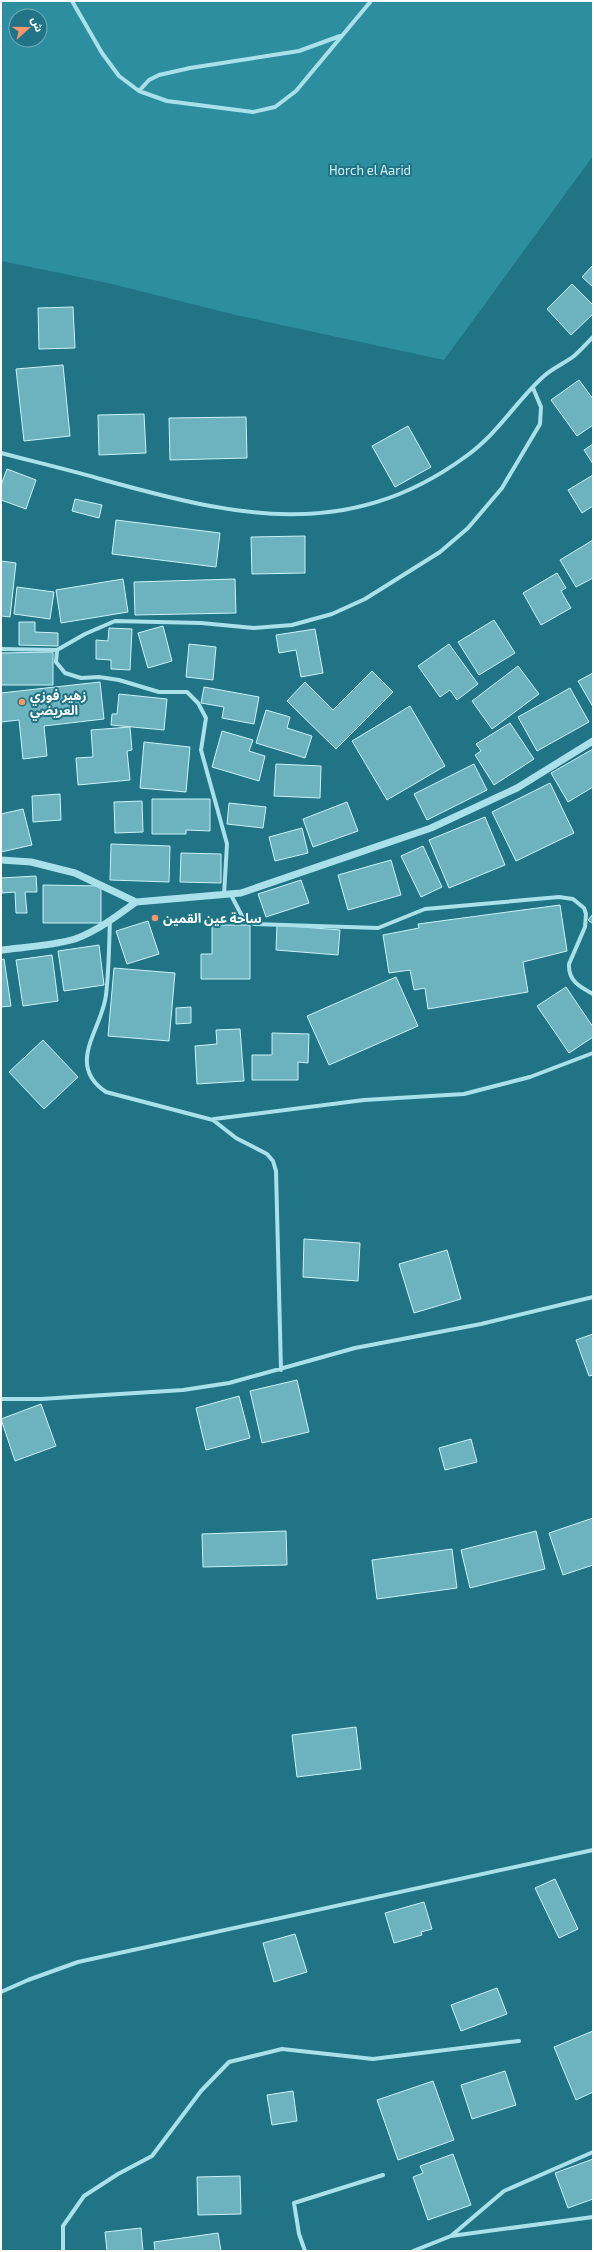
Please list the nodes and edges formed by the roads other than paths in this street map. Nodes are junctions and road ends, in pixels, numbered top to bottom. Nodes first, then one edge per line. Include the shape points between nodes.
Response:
1 (72, 1) edge
2 (371, 1) edge
3 (341, 36) junction
4 (139, 91) junction
5 (593, 337) edge
6 (534, 388) junction
7 (1, 453) edge
8 (1, 649) edge
9 (57, 650) junction
10 (593, 741) edge
11 (1, 860) edge
12 (228, 895) junction
13 (136, 902) junction
14 (110, 920) junction
15 (1, 950) edge
16 (593, 994) edge
17 (593, 1052) edge
18 (213, 1120) junction
19 (593, 1297) edge
20 (281, 1370) junction
21 (1, 1399) edge
22 (593, 1850) edge
23 (1, 1992) edge
24 (519, 2041) dead end
25 (593, 2152) edge
26 (383, 2175) dead end
27 (593, 2217) edge
28 (451, 2236) junction
29 (63, 2251) edge
30 (305, 2251) edge
31 (413, 2251) edge

1 - 4 street via 102,53 119,76
2 - 3 street
3 - 4 street via 299,51 159,75 149,80
3 - 4 street via 296,91 275,107 265,111 254,112 167,101
5 - 6 street via 574,355 544,376
6 - 7 street via 494,434 443,472 385,501 326,513 274,515 211,507
6 - 9 street via 541,407 540,424 502,488 468,528 440,552 365,599 332,614 292,625 254,628 201,623 115,621
8 - 9 street
9 - 12 street via 56,662 65,673 81,678 119,680 159,692 187,692 198,703 206,718 201,750 228,844
10 - 12 street via 517,788 431,828 265,886
11 - 13 street via 31,862 75,873
12 - 13 street
12 - 16 street via 243,918 254,924 378,928 425,909 559,897 573,899 584,908 586,921 568,964 568,972 579,986
13 - 14 street
14 - 15 street via 76,938 59,943
14 - 18 street via 106,996 86,1059 91,1077 97,1086 118,1097
17 - 18 street via 530,1077 464,1094 364,1100
18 - 20 street via 236,1138 262,1150 270,1157 274,1166
19 - 20 street via 481,1324 355,1348
20 - 21 street via 229,1383 183,1390
22 - 23 street via 78,1962
24 - 29 street via 373,2059 282,2049 229,2062 201,2091 152,2156 84,2196 63,2226
25 - 28 street via 504,2191
26 - 30 street via 294,2203 299,2234
27 - 28 street
28 - 31 street

